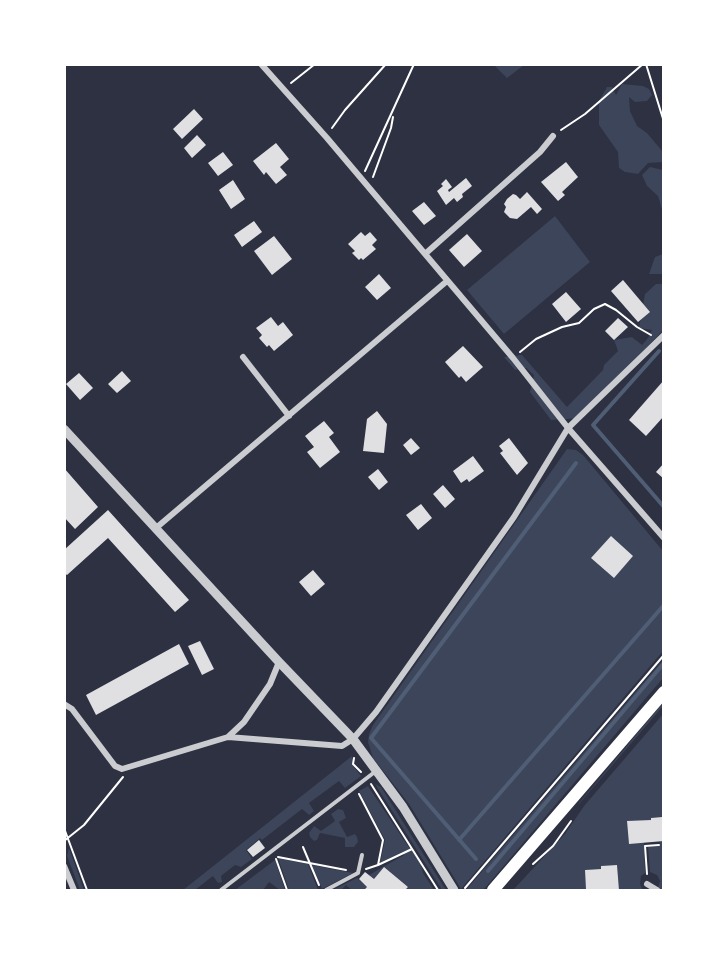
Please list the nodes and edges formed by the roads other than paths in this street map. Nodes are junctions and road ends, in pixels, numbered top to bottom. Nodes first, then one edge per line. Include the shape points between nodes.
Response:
1 (261, 64) edge
2 (553, 136) road end
3 (425, 254) junction
4 (447, 281) junction
5 (661, 337) edge
6 (243, 357) dead end
7 (289, 416) junction
8 (568, 428) junction
9 (64, 429) edge
10 (156, 528) junction
11 (663, 538) edge
12 (279, 662) junction
13 (663, 692) edge
14 (64, 704) edge
15 (228, 737) junction
16 (353, 739) junction
17 (376, 771) junction
18 (362, 855) dead end
19 (64, 866) edge
20 (647, 884) road end
21 (459, 890) edge
22 (74, 891) edge
23 (221, 891) edge
24 (323, 891) edge
25 (493, 891) edge
26 (657, 891) edge

1 - 3 street
2 - 3 street
3 - 4 street
4 - 7 street
4 - 8 street
5 - 8 street
6 - 7 street
7 - 10 street
8 - 11 street
8 - 16 street via 514,517
9 - 10 street
10 - 12 street
12 - 15 street via 270,684 244,722
12 - 16 street
13 - 25 main road
14 - 15 street via 72,709 115,766 122,769
15 - 16 street via 342,746
16 - 17 street
17 - 21 street
17 - 23 lane
18 - 24 lane via 358,873
19 - 22 street
20 - 26 street

